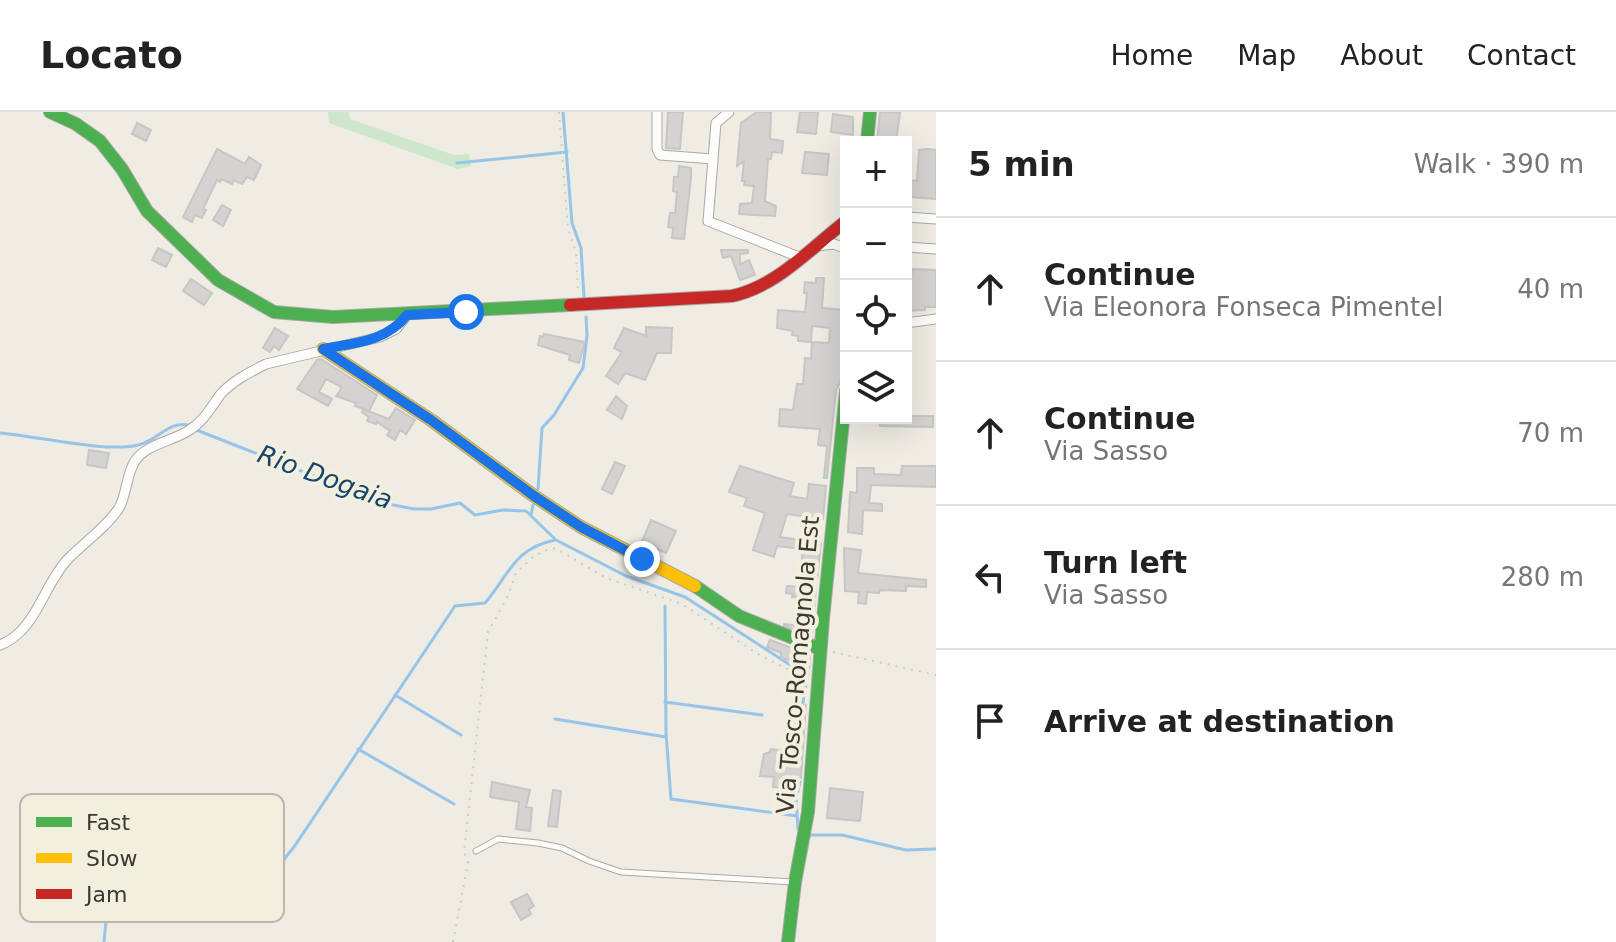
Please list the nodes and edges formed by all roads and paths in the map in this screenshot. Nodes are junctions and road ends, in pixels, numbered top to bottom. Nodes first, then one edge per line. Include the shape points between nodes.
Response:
1 (50, 112) edge
2 (559, 112) edge
3 (657, 112) edge
4 (729, 112) edge
5 (870, 112) edge
6 (868, 136) edge
7 (713, 159) junction
8 (912, 217) edge
9 (936, 219) edge
10 (840, 228) edge
11 (815, 246) junction
12 (840, 246) edge
13 (912, 247) edge
14 (936, 249) edge
15 (799, 257) junction
16 (579, 305) junction
17 (407, 315) junction
18 (936, 319) edge
19 (912, 322) edge
20 (323, 349) junction
21 (843, 424) edge
22 (0, 645) edge
23 (820, 649) junction
24 (936, 675) edge
25 (815, 715) junction
26 (476, 851) dead end
27 (795, 882) junction
28 (453, 942) edge
29 (788, 942) edge

1 - 17 street via 100,141 147,211 218,280 241,294 274,312
2 - 16 path
3 - 7 street via 660,155
4 - 7 street via 716,123
5 - 6 street
7 - 15 street via 708,221
8 - 9 street
10 - 11 street
11 - 12 street
11 - 15 street
13 - 14 street
15 - 16 street via 752,292
16 - 17 street
17 - 20 street via 380,337
18 - 19 street
20 - 22 street via 249,373 188,431 136,458 120,506 67,561 24,630
20 - 23 street via 581,527 687,581 739,616
21 - 23 street, Via Tosco-Romagnola Est
23 - 24 path
23 - 25 street, Via Tosco-Romagnola Est
25 - 27 street, Via Tosco-Romagnola Est
25 - 28 path via 797,714 797,674 682,604 606,578 553,548 533,557 516,573 488,632 464,852 468,863
26 - 27 lane via 498,839 562,848 621,872
27 - 29 street, Via Tosco-Romagnola Est

